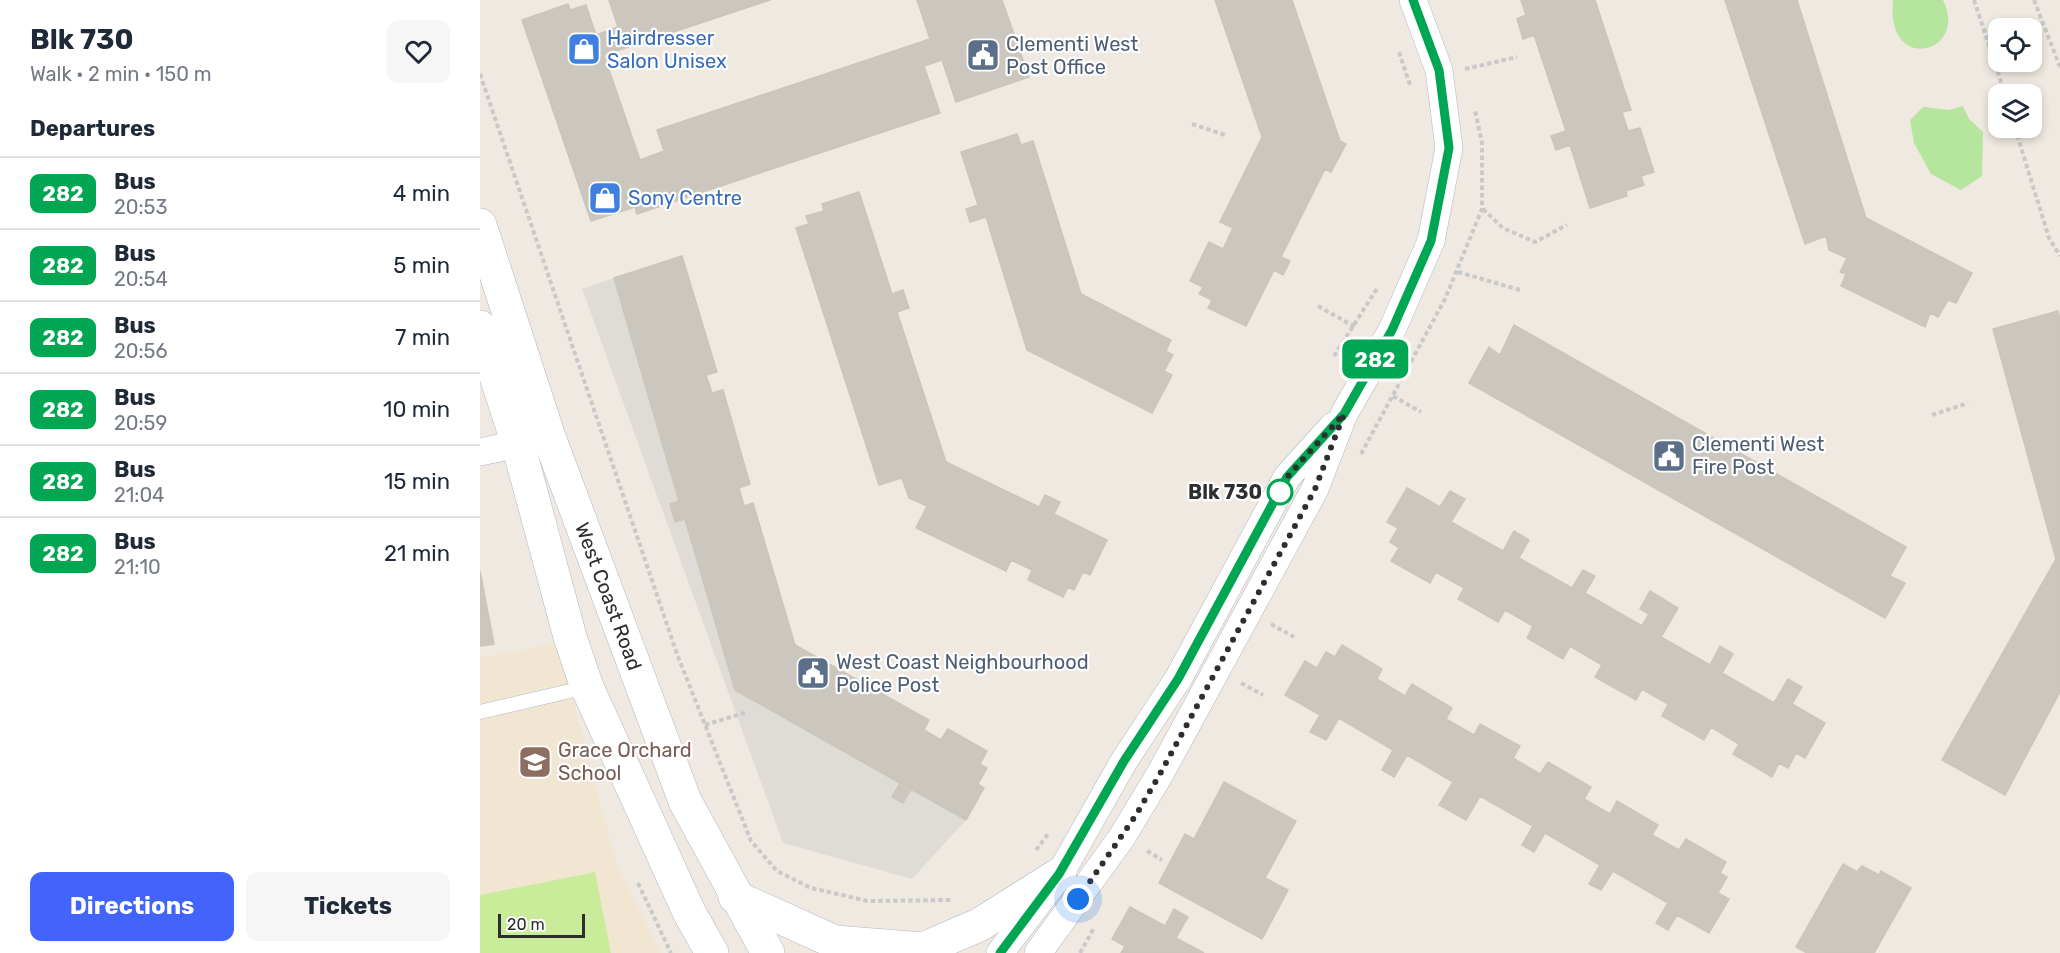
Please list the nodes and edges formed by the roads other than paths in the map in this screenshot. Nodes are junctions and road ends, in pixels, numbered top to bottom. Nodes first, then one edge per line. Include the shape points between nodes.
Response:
1 (1413, 0) edge
2 (480, 225) edge
3 (480, 327) edge
4 (1344, 414) junction
5 (534, 441) junction
6 (480, 452) edge
7 (587, 687) junction
8 (480, 712) edge
9 (1059, 874) junction
10 (735, 897) junction
11 (712, 953) edge
12 (768, 953) edge
13 (1000, 953) edge
14 (1038, 953) edge

1 - 4 street via 1439,70 1449,148 1431,241 1392,330
2 - 5 main road, West Coast Road
3 - 5 main road, West Coast Road
4 - 9 street via 1287,477 1178,679 1124,761
4 - 14 street via 1315,489 1160,774 1122,837
5 - 6 street
5 - 7 main road, West Coast Road via 570,637
5 - 10 main road, West Coast Road via 685,801
7 - 8 lane
7 - 11 main road, West Coast Road via 689,912
9 - 10 main road via 979,924 923,949 835,942
9 - 13 street
10 - 12 main road, West Coast Road

